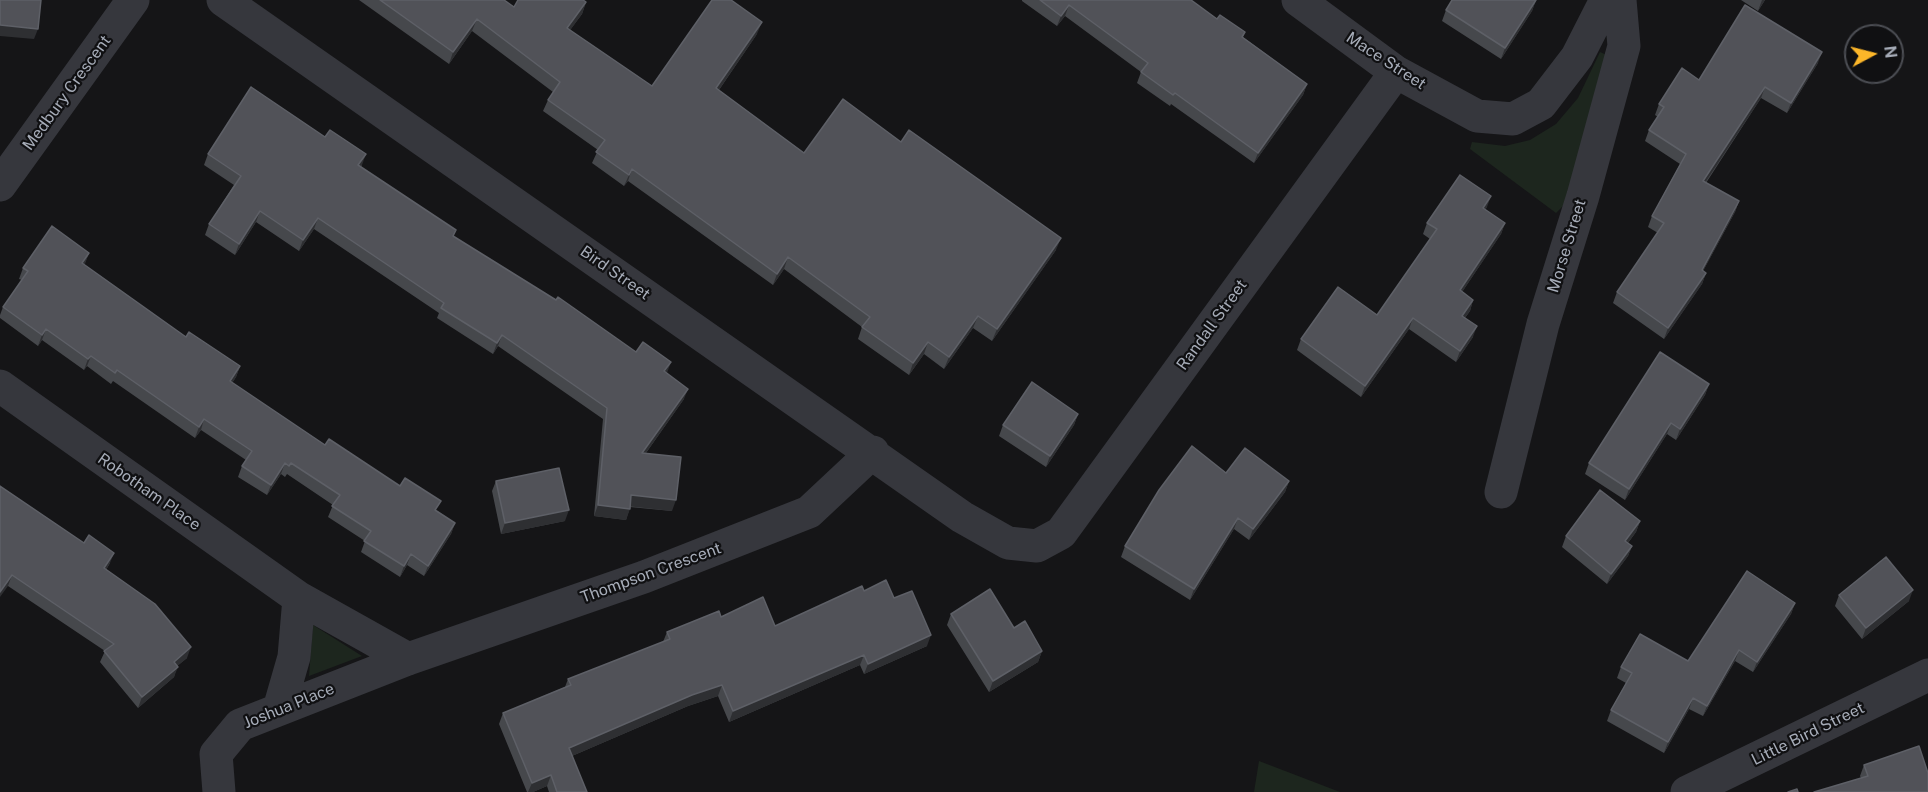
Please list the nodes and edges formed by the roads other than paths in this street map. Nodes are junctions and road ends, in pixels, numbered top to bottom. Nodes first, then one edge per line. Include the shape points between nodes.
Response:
1 (133, 0) edge
2 (223, 0) edge
3 (1298, 0) edge
4 (1606, 0) edge
5 (1620, 0) edge
6 (1396, 72) junction
7 (0, 185) edge
8 (0, 386) edge
9 (873, 452) junction
10 (1501, 492) dead end
11 (1008, 543) joint
12 (299, 598) junction
13 (408, 659) junction
14 (1928, 675) edge
15 (279, 709) junction
16 (219, 792) edge
17 (1687, 792) edge

1 - 7 street, Medbury Crescent
2 - 9 street, Bird Street
3 - 6 street, Mace Street
4 - 6 street, Mace Street via 1577,57 1540,104 1513,119 1477,116
5 - 10 street, Morse Street via 1624,46 1543,324
6 - 11 street, Randall Street via 1061,533 1037,546
8 - 12 street, Robotham Place
9 - 11 street, Bird Street via 962,517
9 - 13 street, Thompson Crescent via 809,512 644,577
12 - 13 street, Robotham Place
12 - 15 street via 294,657
13 - 15 street, Joshua Place
14 - 17 street, Little Bird Street
15 - 16 street, Joshua Place via 240,724 216,754

